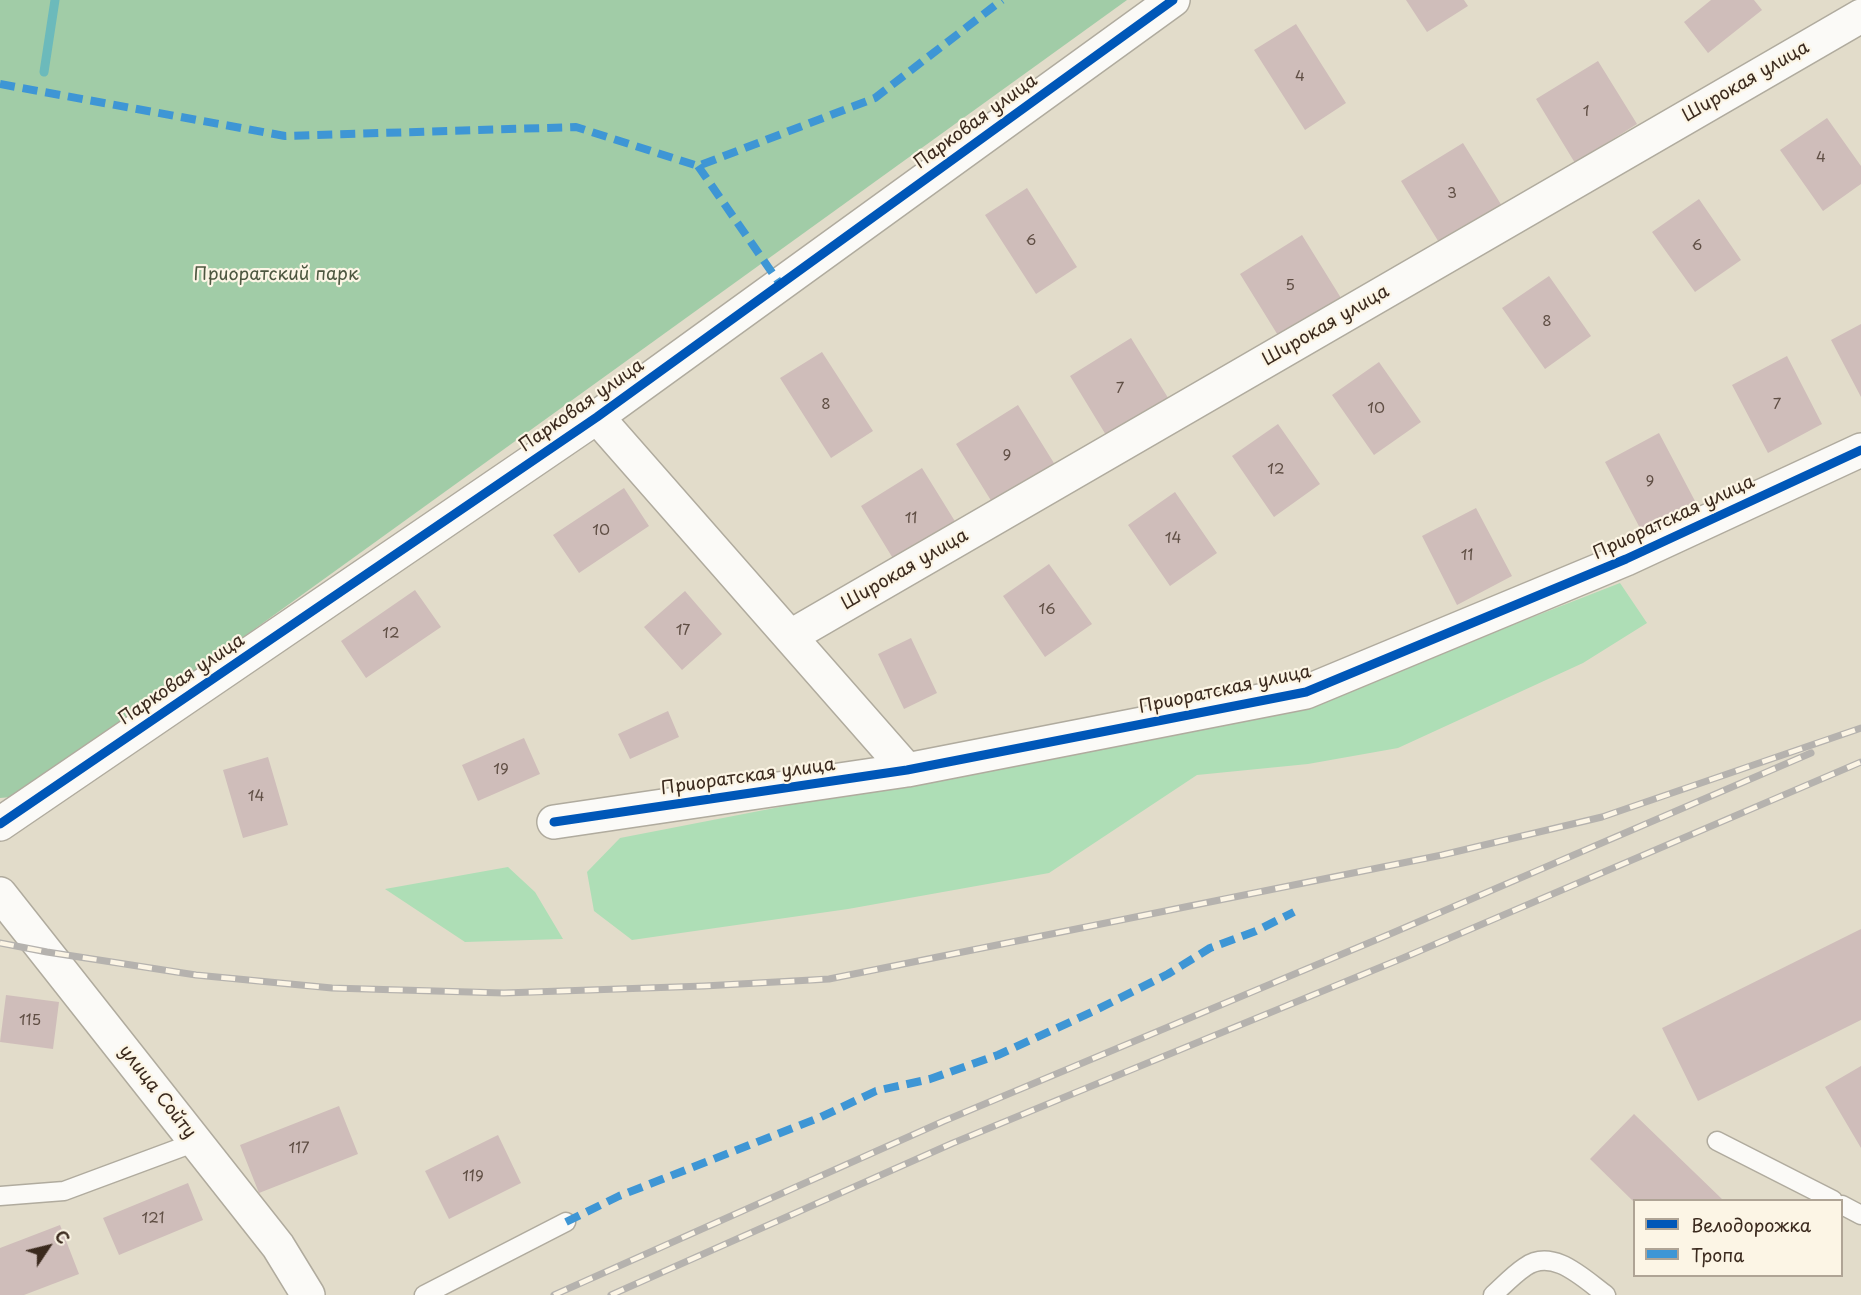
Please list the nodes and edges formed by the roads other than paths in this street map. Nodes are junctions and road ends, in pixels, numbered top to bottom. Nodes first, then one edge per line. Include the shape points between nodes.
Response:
1 (1173, 0) edge
2 (1861, 16) edge
3 (597, 417) junction
4 (1861, 450) edge
5 (791, 636) junction
6 (907, 770) junction
7 (555, 822) dead end
8 (0, 824) edge
9 (0, 894) edge
10 (1717, 1141) dead end
11 (196, 1142) junction
12 (0, 1196) edge
13 (1831, 1199) edge
14 (1843, 1206) edge
15 (1861, 1215) edge
16 (566, 1222) dead end
17 (308, 1295) edge
18 (424, 1295) edge
19 (1493, 1295) edge
20 (1606, 1295) edge

1 - 3 street, Парковая улица
2 - 5 street, Широкая улица
3 - 5 street
3 - 8 street, Парковая улица
4 - 6 street, Приоратская улица via 1626,559 1306,692
5 - 6 street
6 - 7 street, Приоратская улица
9 - 11 street, улица Сойту
10 - 13 lane
11 - 12 lane via 64,1191
11 - 17 street, улица Сойту via 278,1246
14 - 15 lane
16 - 18 lane
19 - 20 lane via 1526,1266 1542,1260 1566,1265

